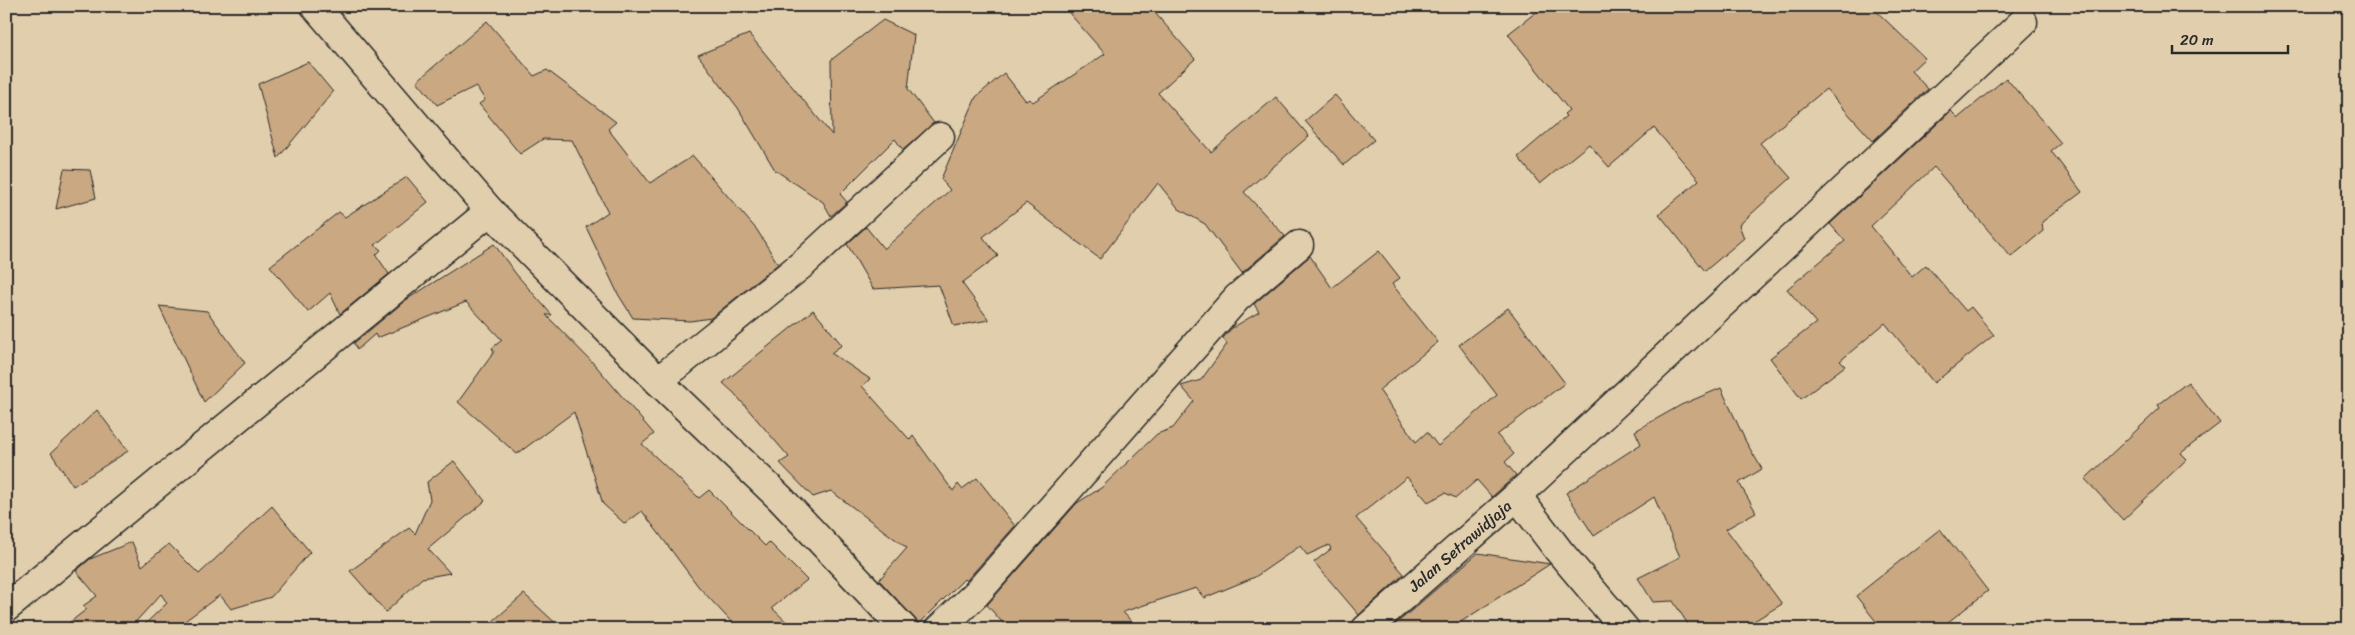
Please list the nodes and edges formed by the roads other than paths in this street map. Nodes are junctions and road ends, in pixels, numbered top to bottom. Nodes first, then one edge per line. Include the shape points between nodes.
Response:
1 (315, 6) edge
2 (2023, 22) dead end
3 (940, 137) dead end
4 (490, 211) junction
5 (1299, 246) dead end
6 (658, 381) junction
7 (1516, 496) junction
8 (6, 608) edge
9 (904, 629) edge
10 (939, 629) edge
11 (1366, 629) edge
12 (1625, 629) edge

1 - 4 street
2 - 7 street
3 - 6 street via 805,262
4 - 6 street
4 - 8 street
5 - 10 street via 1237,298 995,572
6 - 9 street via 780,498
7 - 11 street, Jalan Setrawidjaja
7 - 12 street, Jalan Setrawidjaja

